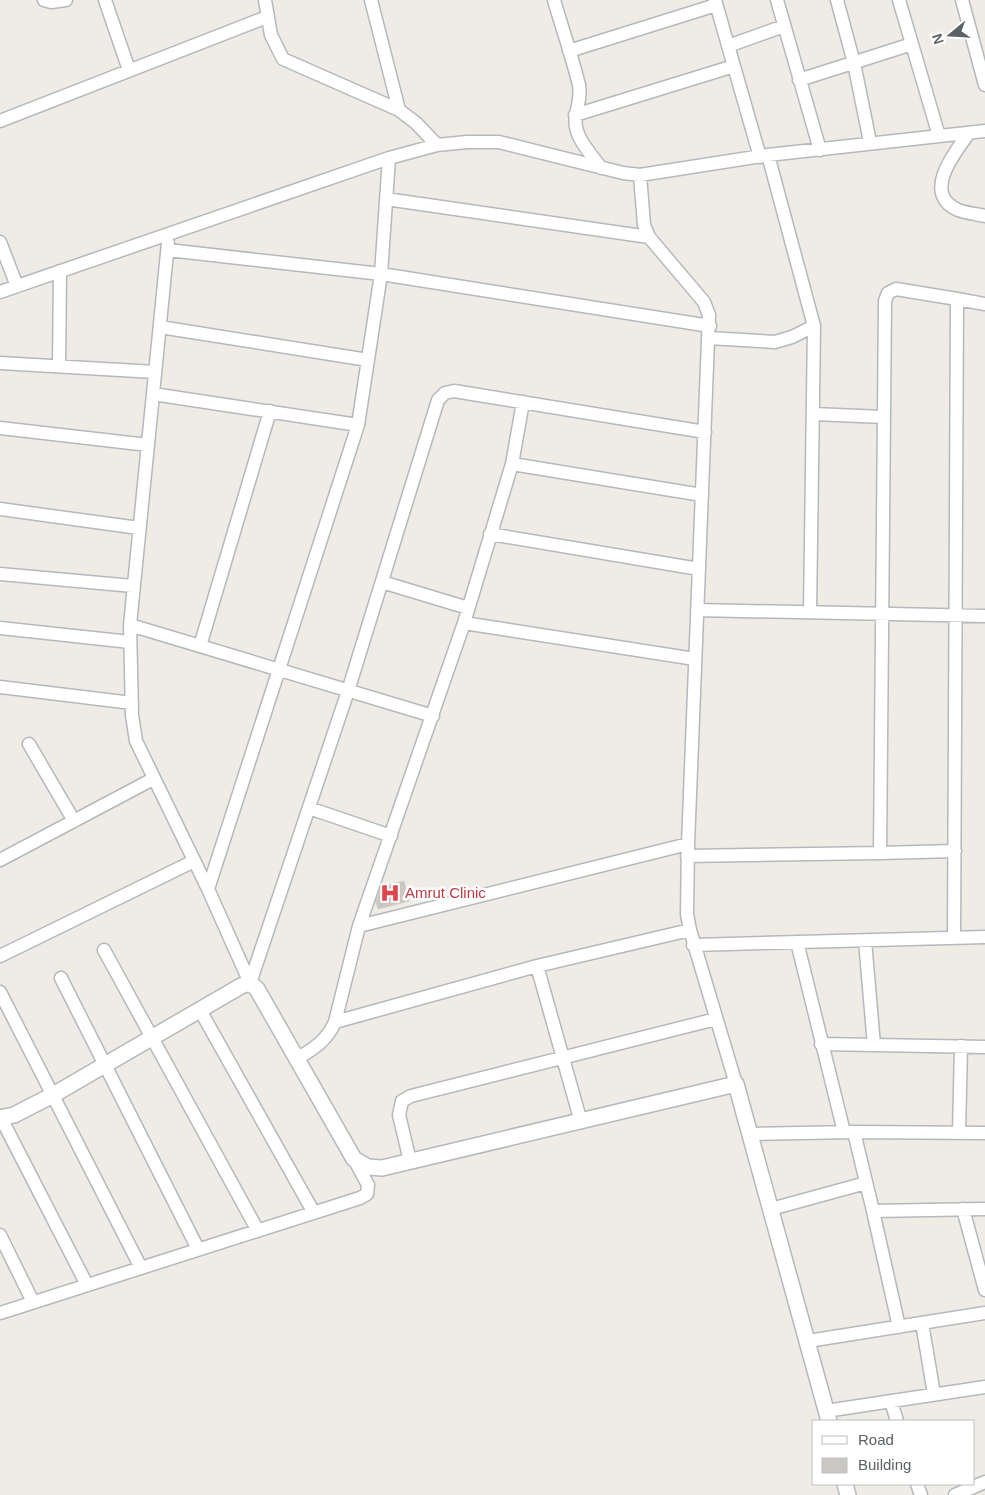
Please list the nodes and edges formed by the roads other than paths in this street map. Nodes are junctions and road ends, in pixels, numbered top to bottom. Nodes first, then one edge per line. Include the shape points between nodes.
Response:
1 (44, 0) edge
2 (66, 0) edge
3 (105, 0) edge
4 (264, 0) edge
5 (371, 0) edge
6 (554, 0) edge
7 (777, 0) edge
8 (837, 0) edge
9 (899, 0) edge
10 (962, 0) edge
11 (715, 2) edge
12 (267, 17) junction
13 (784, 26) junction
14 (912, 44) junction
15 (728, 46) junction
16 (980, 50) edge
17 (569, 51) junction
18 (854, 63) junction
19 (734, 66) junction
20 (129, 70) junction
21 (799, 80) junction
22 (985, 85) edge
23 (399, 110) junction
24 (575, 116) junction
25 (0, 121) edge
26 (985, 132) edge
27 (968, 133) junction
28 (939, 136) junction
29 (870, 142) junction
30 (437, 145) junction
31 (820, 150) junction
32 (764, 156) junction
33 (389, 158) junction
34 (601, 168) junction
35 (640, 175) junction
36 (386, 199) junction
37 (985, 216) edge
38 (169, 235) junction
39 (649, 237) junction
40 (0, 242) edge
41 (168, 250) junction
42 (60, 271) junction
43 (381, 274) junction
44 (17, 286) junction
45 (0, 292) edge
46 (957, 299) junction
47 (985, 304) edge
48 (814, 326) junction
49 (160, 327) junction
50 (709, 332) junction
51 (368, 360) junction
52 (0, 363) edge
53 (59, 366) junction
54 (155, 372) junction
55 (153, 394) junction
56 (523, 402) junction
57 (270, 412) junction
58 (814, 414) junction
59 (883, 416) junction
60 (358, 424) junction
61 (0, 428) edge
62 (705, 432) junction
63 (148, 445) junction
64 (512, 464) junction
65 (702, 495) junction
66 (0, 509) edge
67 (139, 528) junction
68 (490, 534) junction
69 (699, 570) junction
70 (0, 574) edge
71 (382, 582) junction
72 (133, 586) junction
73 (468, 608) junction
74 (698, 610) junction
75 (810, 612) junction
76 (881, 614) junction
77 (957, 615) junction
78 (985, 616) edge
79 (464, 623) junction
80 (130, 625) junction
81 (0, 628) edge
82 (130, 642) junction
83 (200, 646) junction
84 (695, 660) junction
85 (280, 671) junction
86 (0, 687) edge
87 (348, 691) junction
88 (132, 703) junction
89 (433, 716) junction
90 (29, 744) dead end
91 (153, 779) junction
92 (309, 808) junction
93 (74, 821) junction
94 (391, 836) junction
95 (687, 850) junction
96 (956, 851) junction
97 (880, 853) junction
98 (0, 860) edge
99 (194, 861) junction
100 (208, 889) junction
101 (359, 926) junction
102 (690, 930) junction
103 (954, 938) junction
104 (985, 938) edge
105 (865, 941) junction
106 (797, 942) junction
107 (693, 945) junction
108 (104, 950) dead end
109 (0, 956) edge
110 (537, 966) junction
111 (61, 978) dead end
112 (250, 983) junction
113 (0, 992) edge
114 (200, 1010) junction
115 (716, 1019) junction
116 (335, 1022) junction
117 (152, 1038) junction
118 (821, 1044) junction
119 (874, 1045) junction
120 (961, 1046) junction
121 (985, 1047) edge
122 (298, 1058) junction
123 (563, 1058) junction
124 (106, 1065) junction
125 (736, 1084) junction
126 (53, 1095) junction
127 (0, 1117) edge
128 (581, 1122) junction
129 (849, 1132) junction
130 (959, 1133) junction
131 (985, 1133) edge
132 (750, 1134) junction
133 (354, 1159) junction
134 (410, 1161) junction
135 (866, 1183) junction
136 (770, 1209) junction
137 (963, 1209) junction
138 (985, 1209) edge
139 (874, 1211) junction
140 (314, 1213) junction
141 (258, 1230) junction
142 (0, 1235) edge
143 (198, 1249) junction
144 (141, 1268) junction
145 (87, 1285) junction
146 (985, 1290) edge
147 (33, 1302) junction
148 (0, 1312) edge
149 (985, 1313) edge
150 (922, 1323) junction
151 (899, 1327) junction
152 (808, 1342) junction
153 (985, 1386) edge
154 (934, 1394) junction
155 (891, 1401) junction
156 (827, 1416) edge
157 (897, 1420) edge
158 (985, 1482) edge
159 (955, 1495) edge

1 - 2 street
3 - 20 street
4 - 12 street
5 - 23 street
6 - 17 street
7 - 13 street
8 - 18 street
9 - 14 street
10 - 16 street
11 - 15 street
11 - 17 street
12 - 20 street
12 - 23 street via 276,49 283,59
13 - 15 street
13 - 21 street
14 - 18 street
14 - 28 street
15 - 19 street
16 - 22 street
17 - 24 street via 580,95
18 - 21 street
18 - 29 street
19 - 24 street
19 - 32 street
20 - 25 street
21 - 31 street
23 - 30 street
24 - 34 street via 578,137
26 - 27 street
27 - 28 street
27 - 37 street via 945,166 944,194 949,205
28 - 29 street
29 - 31 street
30 - 33 street
30 - 34 street via 500,142
31 - 32 street
32 - 35 street
32 - 48 street
33 - 36 street
33 - 38 street
34 - 35 street
35 - 39 street via 644,225
36 - 39 street
36 - 43 street
38 - 41 street
38 - 42 street
39 - 50 street via 704,302 709,315
40 - 44 street
41 - 43 street
41 - 49 street
42 - 44 street
42 - 53 street
43 - 50 street
43 - 51 street
44 - 45 street
46 - 47 street
46 - 59 street via 896,289 888,293 885,301
46 - 77 street
48 - 50 street via 775,342
48 - 58 street
49 - 51 street
49 - 54 street
50 - 62 street
51 - 60 street
52 - 53 street
53 - 54 street
54 - 55 street
55 - 57 street
55 - 63 street
56 - 62 street
56 - 64 street
56 - 71 street via 454,391 444,393 438,400
57 - 60 street
57 - 83 street
58 - 59 street
58 - 75 street
59 - 76 street
60 - 85 street
61 - 63 street
62 - 65 street
63 - 67 street
64 - 65 street
64 - 68 street
65 - 69 street
66 - 67 street
67 - 72 street
68 - 69 street
68 - 73 street
69 - 74 street
70 - 72 street
71 - 73 street
71 - 87 street
72 - 80 street
73 - 79 street
74 - 75 street
74 - 84 street
75 - 76 street
76 - 77 street
76 - 97 street
77 - 78 street
77 - 96 street
79 - 84 street
79 - 89 street
80 - 82 street
80 - 83 street
81 - 82 street
82 - 88 street
83 - 85 street
84 - 95 street
85 - 87 street
85 - 100 street
86 - 88 street
87 - 89 street
87 - 92 street
88 - 91 street via 136,741
89 - 94 street
90 - 93 street
91 - 93 street
91 - 99 street
92 - 94 street
92 - 112 street
93 - 98 street
94 - 101 street
95 - 97 street
95 - 101 street
95 - 102 street
96 - 97 street
96 - 103 street
99 - 100 street
99 - 109 street
100 - 112 street
101 - 116 street
102 - 107 street
102 - 110 street
103 - 104 street
103 - 105 street
105 - 106 street
105 - 119 street
106 - 107 street
106 - 118 street
107 - 115 street
108 - 117 street
110 - 116 street
110 - 123 street
111 - 124 street
112 - 114 street
112 - 122 street via 257,989
113 - 126 street
114 - 117 street
114 - 140 street
115 - 123 street
115 - 125 street
116 - 122 street via 329,1036 320,1045
117 - 124 street
117 - 141 street
118 - 119 street
118 - 129 street
119 - 120 street
120 - 121 street
120 - 130 street
122 - 133 street
123 - 128 street
123 - 134 street via 411,1096 402,1101 399,1115
124 - 126 street
124 - 143 street
125 - 128 street
125 - 132 street
126 - 127 street via 14,1115
126 - 144 street
127 - 145 street
128 - 134 street
129 - 130 street
129 - 132 street
129 - 135 street
130 - 131 street
132 - 136 street
133 - 134 street via 368,1167 382,1168
133 - 140 street via 368,1185 367,1194
135 - 136 street
135 - 139 street
136 - 152 street
137 - 138 street
137 - 139 street
137 - 146 street
139 - 151 street
140 - 141 street
141 - 143 street
142 - 147 street
143 - 144 street
144 - 145 street
145 - 147 street
147 - 148 street
149 - 150 street
150 - 151 street
150 - 154 street
151 - 152 street
152 - 156 street
153 - 154 street
154 - 155 street
155 - 156 street
155 - 157 street
158 - 159 street

